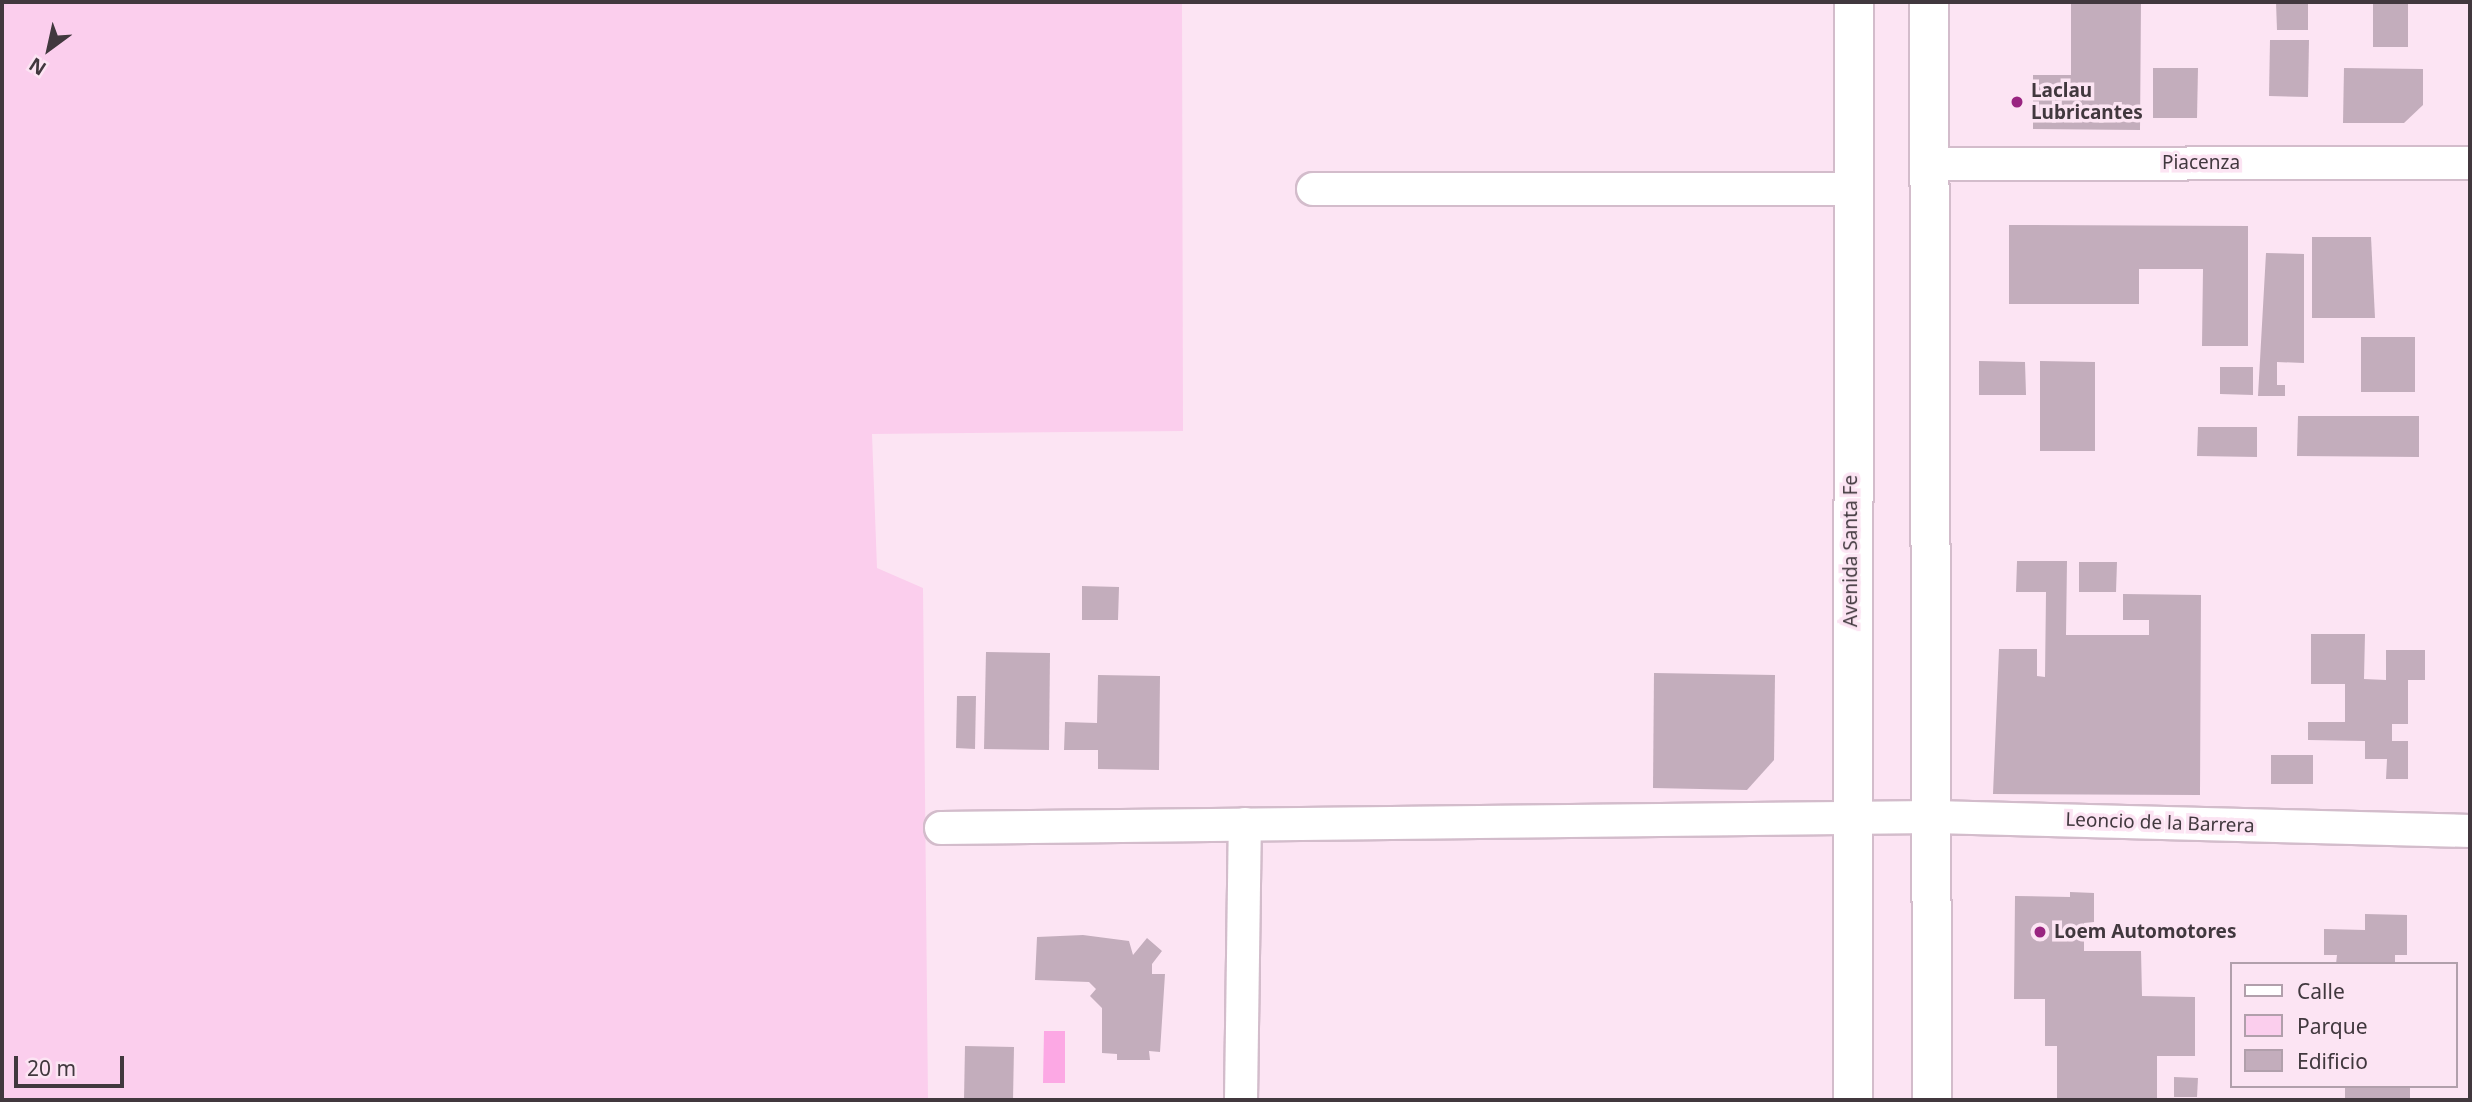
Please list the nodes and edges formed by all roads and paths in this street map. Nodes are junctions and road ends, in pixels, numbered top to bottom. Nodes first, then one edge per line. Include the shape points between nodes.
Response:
1 (1854, 2) edge
2 (1929, 2) edge
3 (2470, 163) edge
4 (1931, 164) junction
5 (1313, 189) dead end
6 (1853, 189) junction
7 (1932, 817) junction
8 (1850, 820) junction
9 (1245, 824) junction
10 (941, 828) dead end
11 (2470, 831) edge
12 (1241, 1100) edge
13 (1853, 1100) edge
14 (1932, 1100) edge

1 - 6 main road, Avenida Santa Fe
2 - 4 main road
3 - 4 street, Piacenza
4 - 7 main road
5 - 6 street
6 - 8 main road, Avenida Santa Fe
7 - 8 street, Leoncio de la Barrera
7 - 11 street, Leoncio de la Barrera
7 - 14 main road
8 - 9 street, Leoncio de la Barrera
8 - 13 main road, Avenida Santa Fe
9 - 10 street, Leoncio de la Barrera
9 - 12 street

